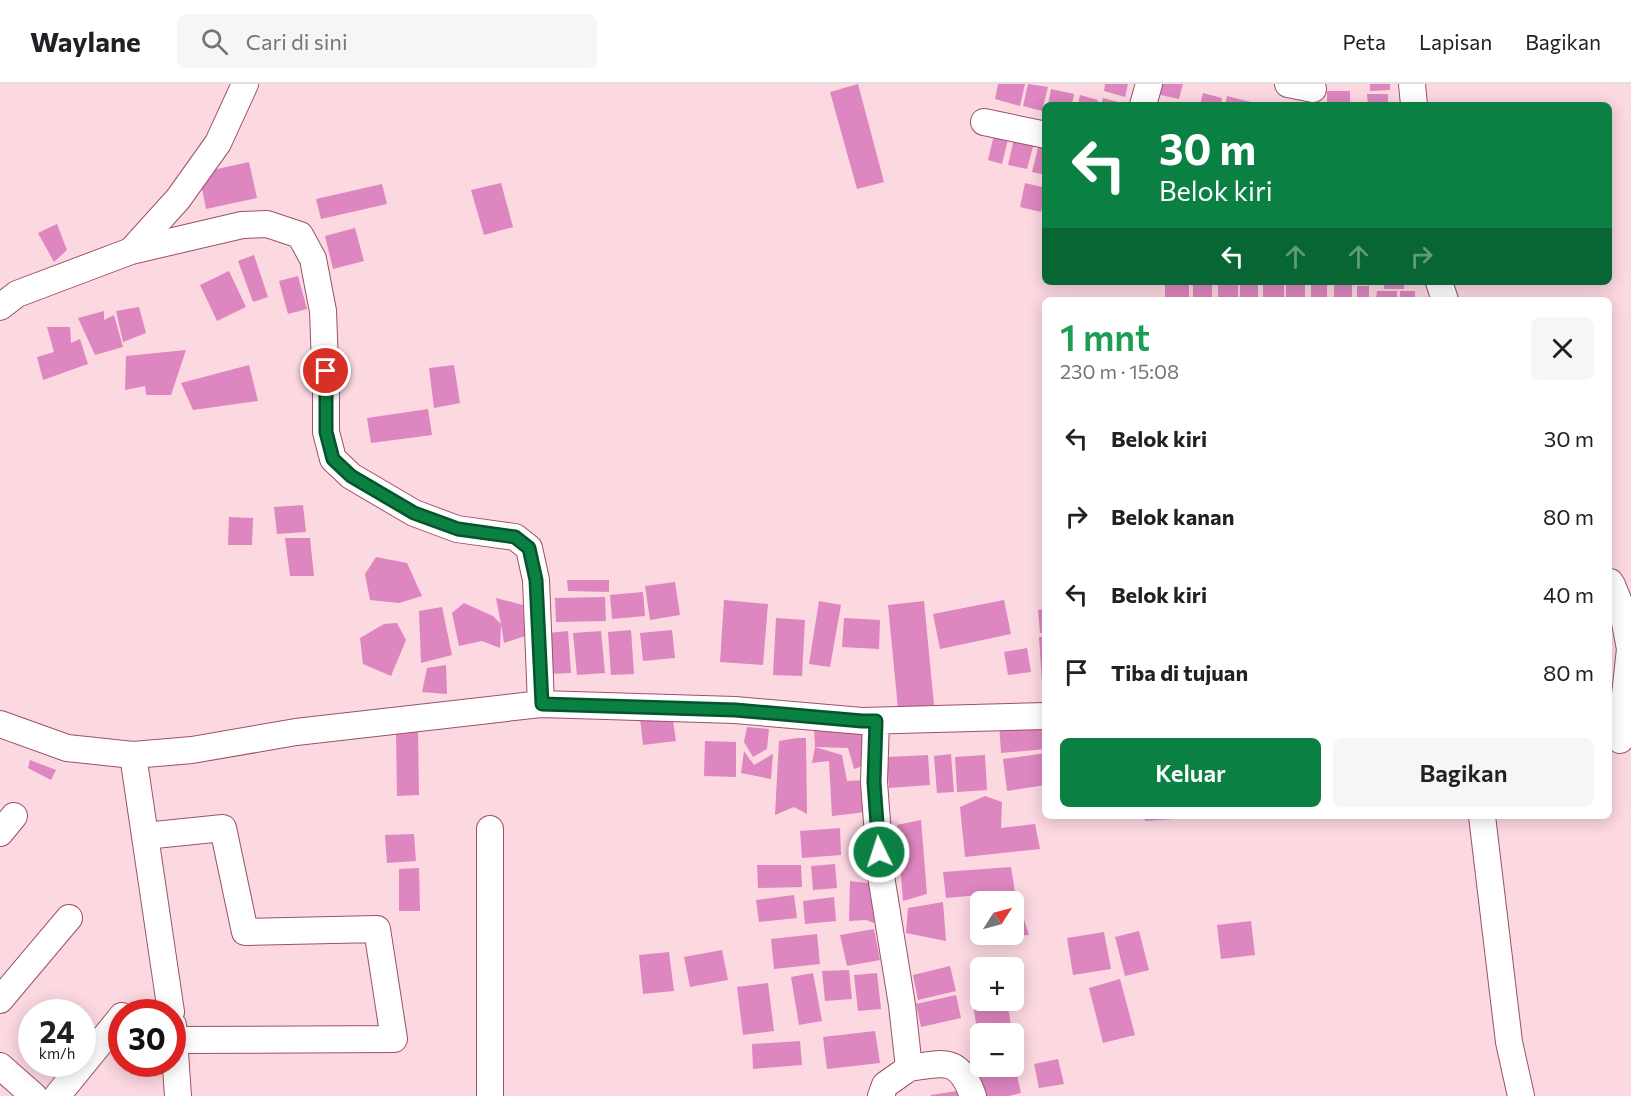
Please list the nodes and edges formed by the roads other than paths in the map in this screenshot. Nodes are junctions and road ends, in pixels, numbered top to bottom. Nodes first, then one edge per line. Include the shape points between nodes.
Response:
1 (245, 84) edge
2 (1149, 84) edge
3 (1288, 84) edge
4 (1412, 84) edge
5 (1314, 93) edge
6 (1144, 102) edge
7 (1414, 102) edge
8 (984, 122) dead end
9 (1042, 134) edge
10 (131, 251) junction
11 (0, 307) edge
12 (1612, 585) edge
13 (542, 704) junction
14 (1042, 716) edge
15 (876, 721) junction
16 (0, 724) edge
17 (1620, 740) edge
18 (133, 755) junction
19 (1482, 819) edge
20 (490, 829) dead end
21 (145, 836) junction
22 (69, 918) dead end
23 (169, 999) edge
24 (0, 1000) edge
25 (186, 1031) edge
26 (108, 1033) edge
27 (0, 1066) edge
28 (909, 1068) junction
29 (177, 1077) edge
30 (34, 1096) edge
31 (57, 1096) edge
32 (178, 1096) edge
33 (490, 1096) edge
34 (881, 1096) edge
35 (973, 1096) edge
36 (1521, 1096) edge

1 - 10 street via 218,142 178,199
2 - 6 street
3 - 5 street
4 - 7 street
8 - 9 street
10 - 11 street via 17,294
10 - 13 street via 242,225 267,224 300,235 313,259 323,311 326,432 333,459 351,476 414,513 458,529 515,537 529,548 536,580
12 - 17 street via 1623,612 1630,649
13 - 15 street via 735,710
13 - 18 street
14 - 15 street
15 - 28 street via 874,782 881,876
16 - 18 street via 67,748
18 - 21 street
19 - 36 street via 1509,1042
20 - 33 street
21 - 23 street
21 - 25 street via 223,828 245,932 377,929 394,1039
22 - 24 street
26 - 31 street
27 - 30 street
28 - 34 street via 885,1085
28 - 35 street via 945,1063 960,1071
29 - 32 street

